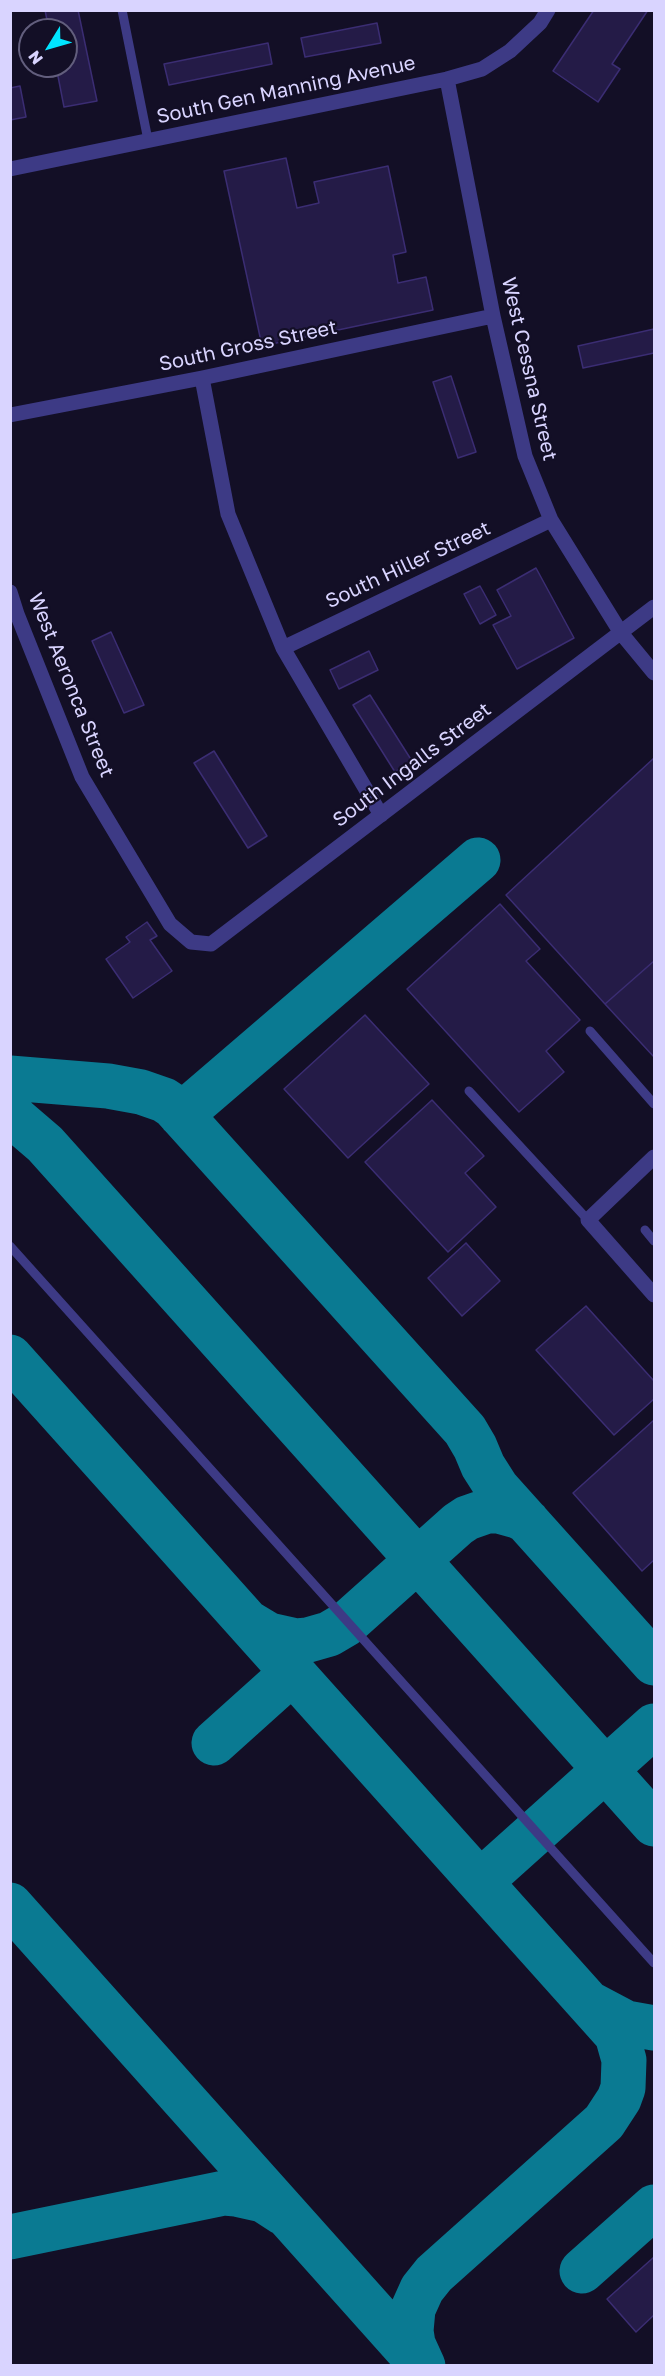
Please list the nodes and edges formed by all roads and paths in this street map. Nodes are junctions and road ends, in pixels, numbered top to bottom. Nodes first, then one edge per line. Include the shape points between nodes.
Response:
1 (122, 10) edge
2 (548, 10) edge
3 (447, 79) junction
4 (148, 140) junction
5 (10, 169) edge
6 (494, 316) junction
7 (202, 378) junction
8 (10, 415) edge
9 (551, 520) junction
10 (10, 592) edge
11 (654, 607) edge
12 (621, 633) junction
13 (283, 648) junction
14 (654, 673) edge
15 (381, 815) junction
16 (191, 942) joint
17 (590, 1031) dead end
18 (469, 1091) dead end
19 (654, 1104) edge
20 (654, 1157) edge
21 (588, 1220) junction
22 (645, 1230) dead end
23 (654, 1241) edge
24 (10, 1246) edge
25 (654, 1295) edge
26 (654, 1963) edge

1 - 4 lane
2 - 3 street, South Gen Manning Avenue via 510,51 482,69
3 - 4 street, South Gen Manning Avenue
3 - 6 street, West Cessna Street
4 - 5 street, South Gen Manning Avenue
6 - 7 street, South Gross Street
6 - 9 street, West Cessna Street via 525,456
7 - 8 street, South Gross Street
7 - 13 street via 228,514
9 - 12 street, West Cessna Street
9 - 13 street, South Hiller Street
10 - 16 street, West Aeronca Street via 82,777 170,924
11 - 12 street, South Ingalls Street
12 - 14 street, West Cessna Street
12 - 15 street, South Ingalls Street
13 - 15 street
15 - 16 street, South Ingalls Street via 212,945
17 - 19 lane
18 - 21 lane
20 - 21 street
21 - 25 street
22 - 23 lane
24 - 26 lane

